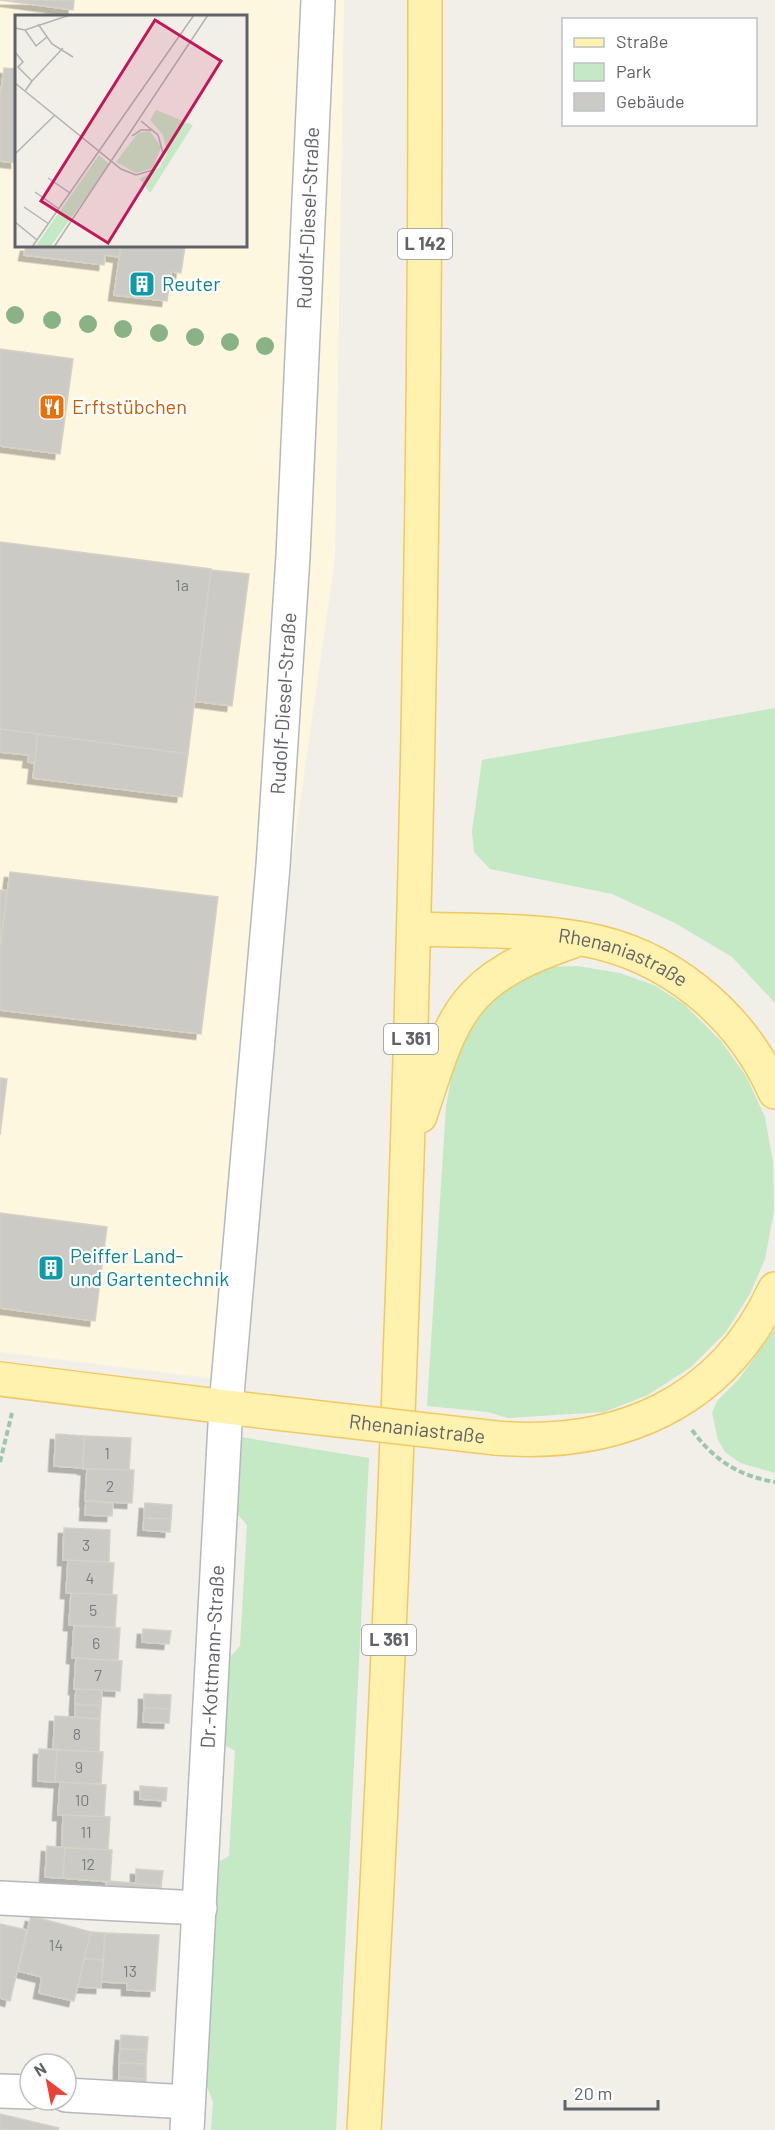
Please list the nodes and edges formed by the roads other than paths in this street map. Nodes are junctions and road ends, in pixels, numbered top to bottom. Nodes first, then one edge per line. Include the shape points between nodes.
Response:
1 (318, 0) edge
2 (425, 0) edge
3 (414, 929) junction
4 (581, 938) junction
5 (775, 1092) edge
6 (409, 1150) junction
7 (775, 1289) edge
8 (10, 1381) edge
9 (226, 1406) junction
10 (0, 1898) edge
11 (200, 1908) junction
12 (0, 2091) edge
13 (18, 2092) edge
14 (78, 2097) edge
15 (188, 2116) edge
16 (364, 2130) edge

1 - 9 street, Rudolf-Diesel-Straße via 293,556 273,866
2 - 3 main road, L 142 via 423,475
3 - 4 main road, Rhenaniastraße
3 - 6 main road, L 361
4 - 5 main road, Rhenaniastraße via 638,955 685,981 714,1005 747,1043
4 - 6 main road, L 361 via 516,964 480,988 466,1003 445,1042
6 - 16 main road, L 361 via 401,1390
7 - 9 main road, Rhenaniastraße, bridge via 734,1356 704,1383 674,1404 637,1422 597,1434 547,1440 496,1438
8 - 9 main road, Rhenaniastraße
9 - 11 street, Dr.-Kottmann-Straße
10 - 11 street
11 - 15 street, Dr.-Kottmann-Straße
12 - 13 street
14 - 15 street, Dr.-Kottmann-Straße

